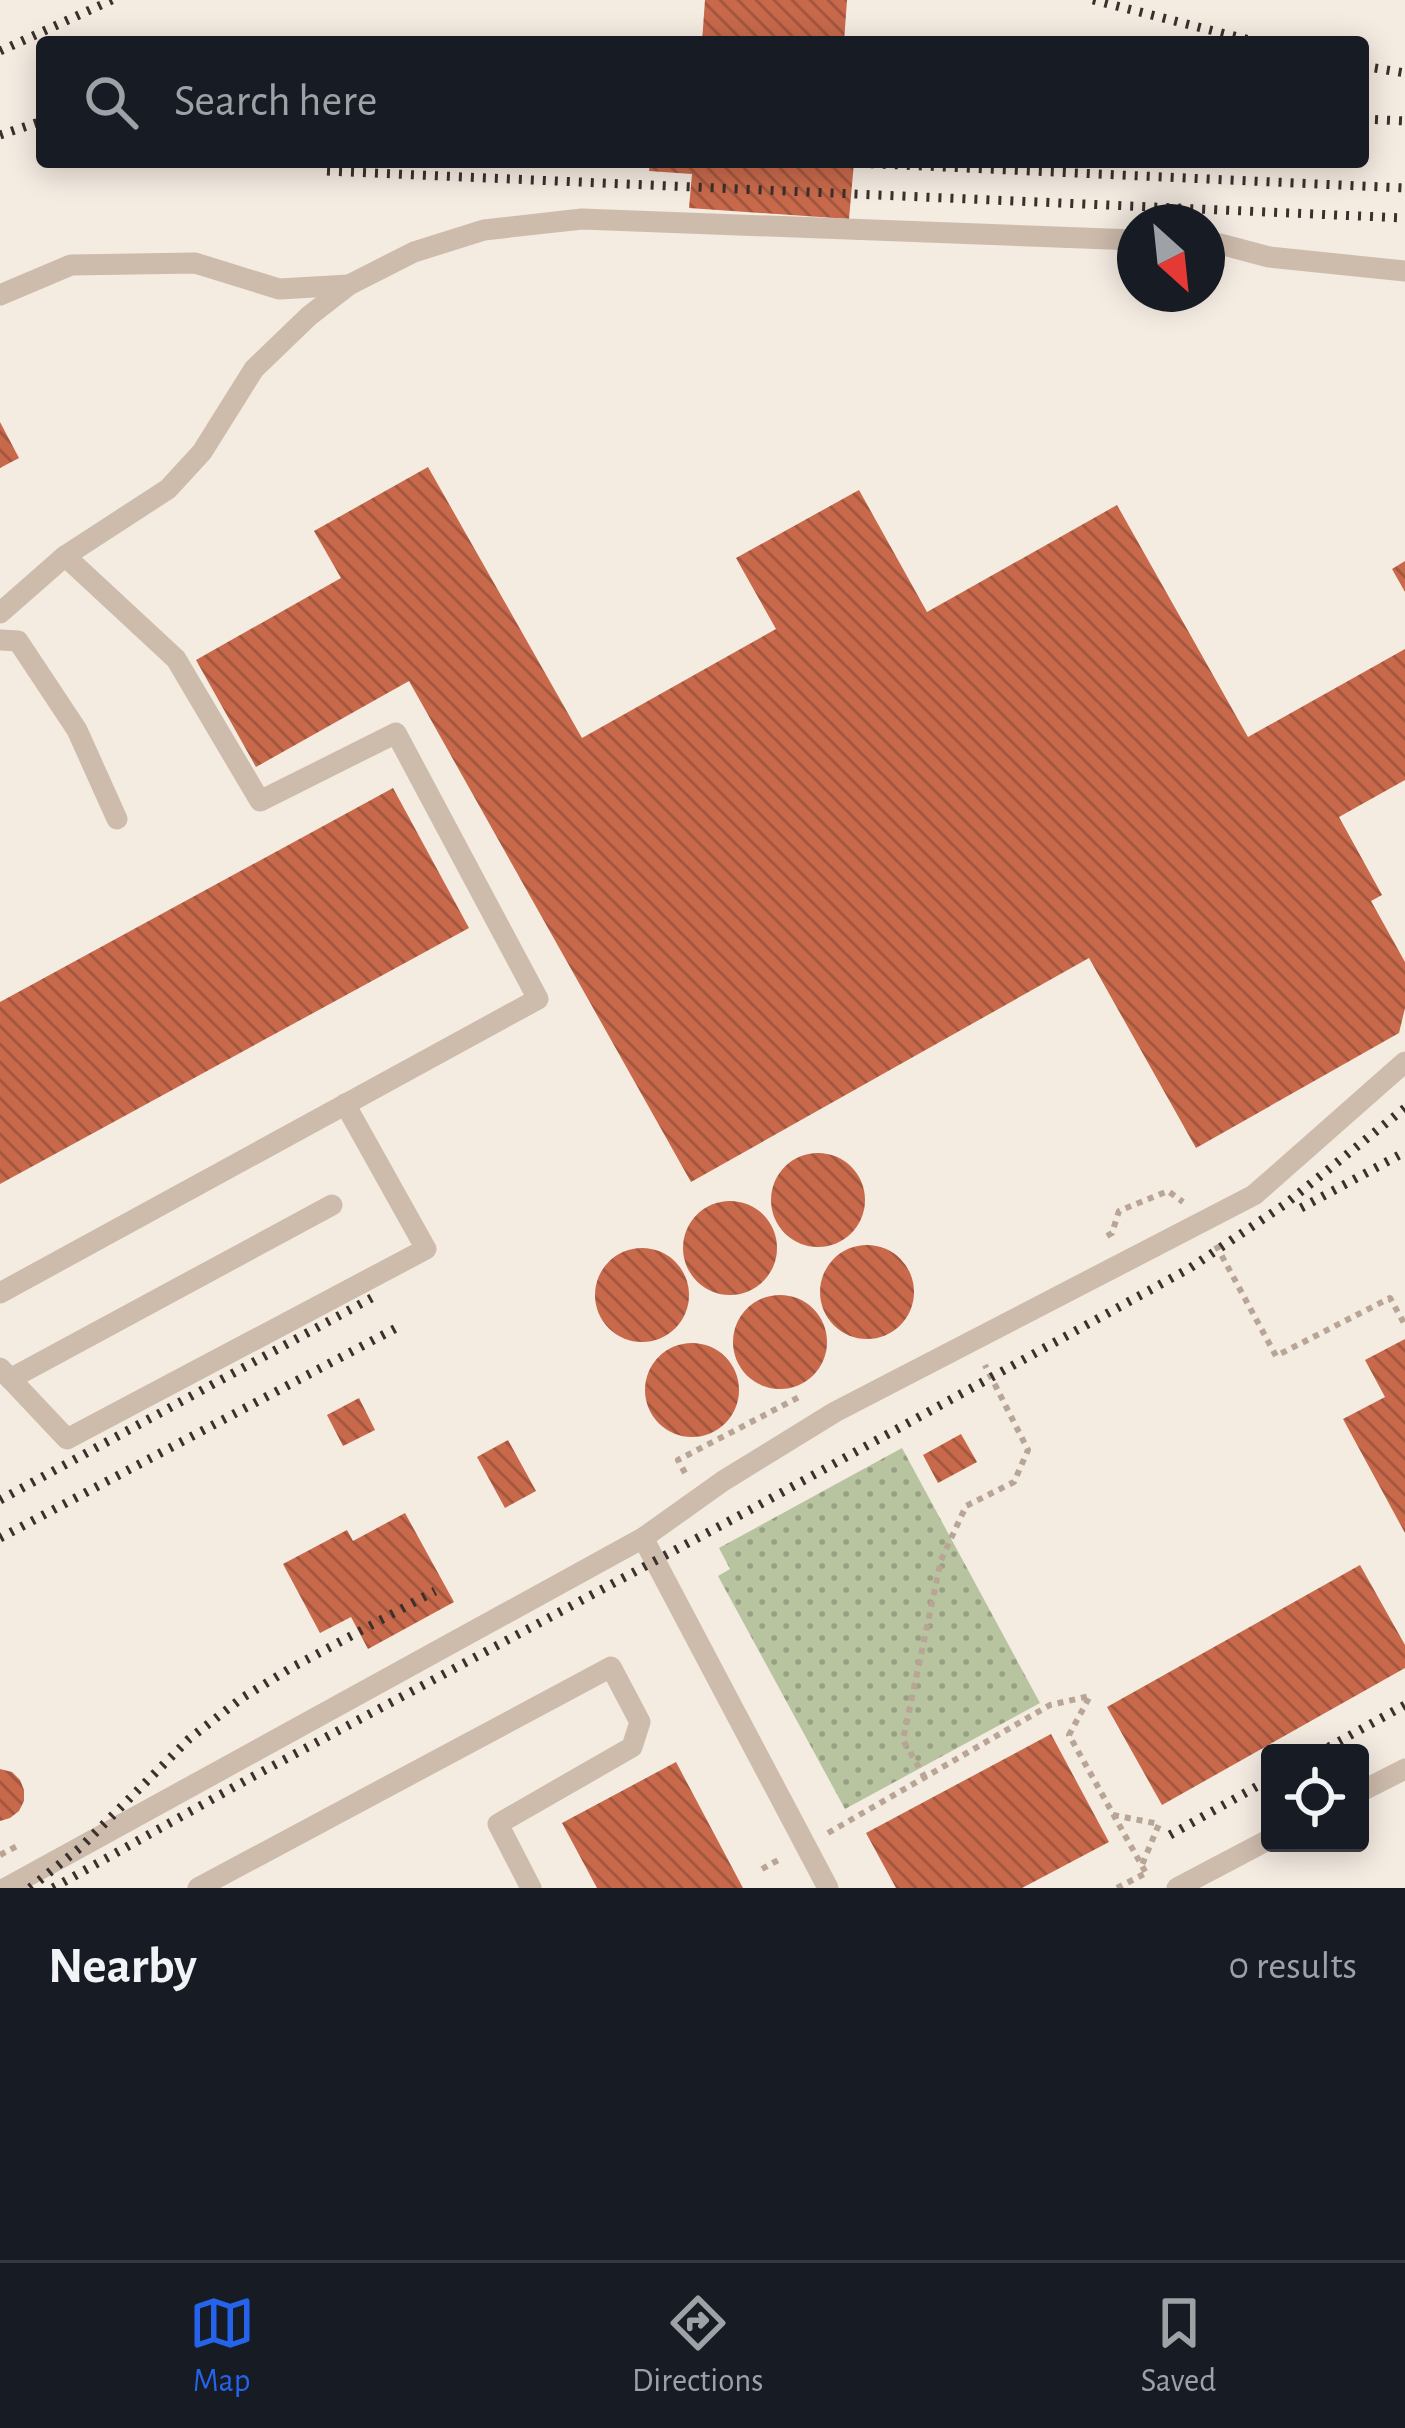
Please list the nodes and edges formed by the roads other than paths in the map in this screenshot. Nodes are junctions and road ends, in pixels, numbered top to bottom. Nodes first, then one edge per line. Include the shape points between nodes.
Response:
1 (1117, 239) edge
2 (1225, 245) edge
3 (1405, 271) edge
4 (349, 285) junction
5 (0, 295) edge
6 (65, 556) junction
7 (0, 613) edge
8 (0, 640) edge
9 (117, 819) dead end
10 (1405, 1061) edge
11 (345, 1104) junction
12 (332, 1205) dead end
13 (0, 1293) edge
14 (5, 1373) edge
15 (643, 1538) junction
16 (1405, 1769) edge
17 (1369, 1787) edge
18 (1261, 1844) edge
19 (6, 1888) edge
20 (198, 1888) edge
21 (531, 1888) edge
22 (828, 1888) edge
23 (1177, 1888) edge

1 - 4 lane via 582,219 484,230 414,252
2 - 3 lane
4 - 5 lane via 279,289 195,263 70,265
4 - 6 lane via 254,369 202,452 167,489
6 - 7 lane
6 - 11 lane via 176,659 260,801 396,733 538,999
8 - 9 lane via 18,641 77,730
10 - 15 lane via 1254,1195 835,1412
11 - 13 lane
11 - 14 lane via 425,1250 67,1439
12 - 14 lane
15 - 19 lane
15 - 22 lane
16 - 17 lane
18 - 23 lane
20 - 21 lane via 611,1667 640,1722 632,1747 498,1824

